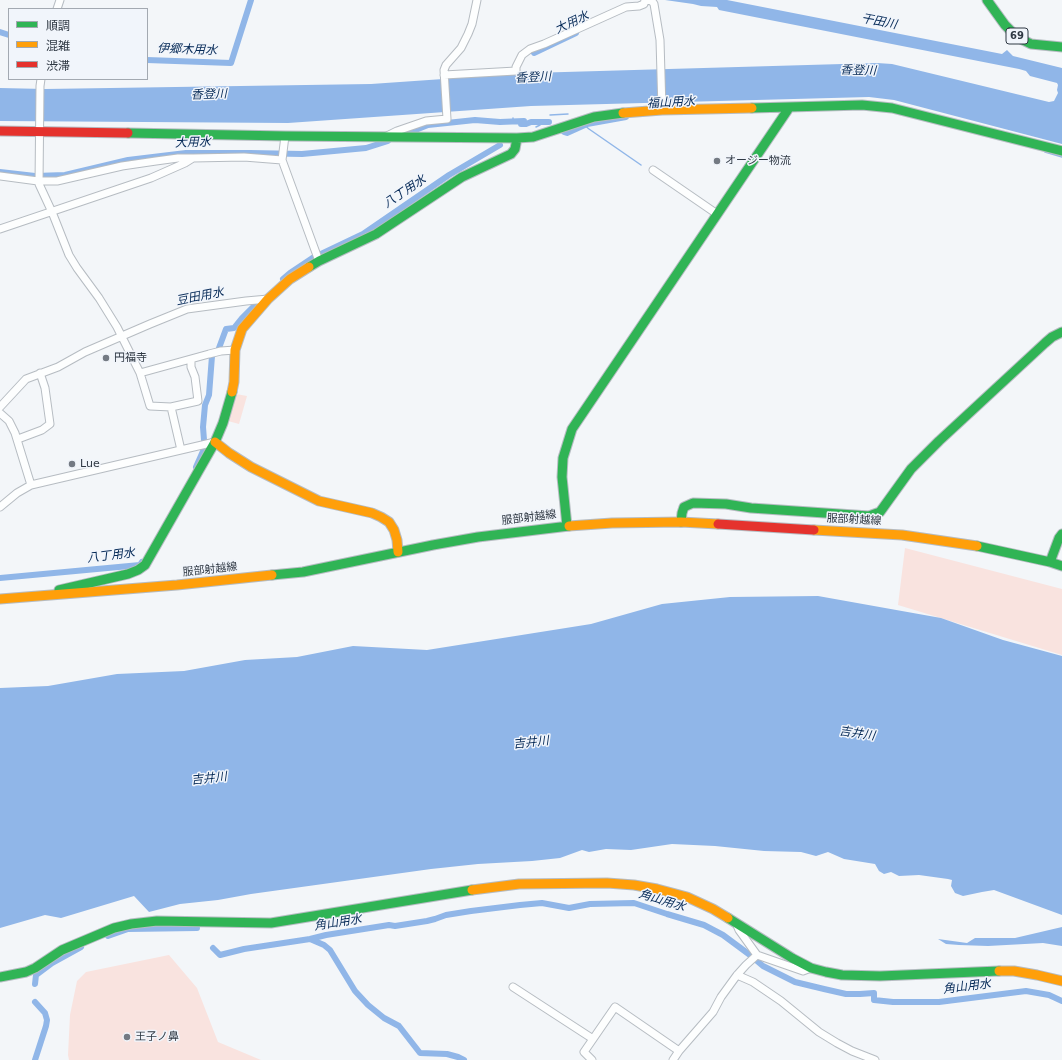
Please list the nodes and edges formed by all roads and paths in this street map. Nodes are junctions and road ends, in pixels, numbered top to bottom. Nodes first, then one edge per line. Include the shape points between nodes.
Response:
1 (477, 0) edge
2 (646, 0) edge
3 (987, 0) edge
4 (1062, 47) edge
5 (444, 77) junction
6 (40, 82) edge
7 (662, 108) junction
8 (789, 108) junction
9 (39, 129) junction
10 (0, 131) edge
11 (285, 136) junction
12 (385, 136) junction
13 (517, 138) junction
14 (1062, 151) edge
15 (282, 156) junction
16 (193, 158) junction
17 (653, 170) dead end
18 (0, 176) edge
19 (38, 178) junction
20 (52, 212) junction
21 (717, 214) junction
22 (0, 229) edge
23 (319, 260) junction
24 (268, 299) junction
25 (1062, 332) edge
26 (122, 336) junction
27 (235, 350) junction
28 (191, 360) junction
29 (140, 373) junction
30 (40, 374) junction
31 (0, 407) edge
32 (171, 407) junction
33 (0, 413) edge
34 (18, 439) junction
35 (215, 442) junction
36 (181, 450) junction
37 (31, 485) junction
38 (0, 507) edge
39 (681, 522) junction
40 (567, 526) junction
41 (1062, 534) edge
42 (398, 552) junction
43 (1050, 562) junction
44 (1062, 566) edge
45 (36, 596) junction
46 (0, 599) edge
47 (736, 923) junction
48 (758, 955) junction
49 (811, 968) junction
50 (737, 975) junction
51 (0, 977) edge
52 (1062, 981) edge
53 (513, 987) dead end
54 (593, 1039) junction
55 (679, 1051) junction
56 (592, 1060) edge
57 (673, 1060) edge
58 (875, 1060) edge

1 - 5 street via 468,34 461,48 446,64
2 - 5 street via 644,4 626,7 530,49 522,56 516,72
2 - 7 street via 654,4 660,40
3 - 4 street, 69 via 1017,37 1031,44
5 - 12 street via 447,119 426,121
6 - 9 street
7 - 8 street
7 - 13 street via 594,117 533,136
8 - 14 street via 862,105 892,108
8 - 21 street
9 - 10 street
9 - 11 street
9 - 19 street
11 - 12 street
11 - 15 street
12 - 13 street
13 - 23 street via 511,154 462,177 376,234
15 - 16 street
15 - 23 street
16 - 19 street via 122,166 57,181
16 - 20 street via 151,178
17 - 21 street
18 - 19 street
19 - 20 street
20 - 22 street
20 - 26 street via 76,268 99,298
21 - 40 street via 572,429 563,458 562,477
23 - 24 street via 290,279
24 - 26 street via 187,310
24 - 27 street via 242,329
25 - 39 street via 1045,343 944,436 911,470 884,508 876,514 869,516 692,503 684,507
26 - 29 street
26 - 30 street
27 - 28 street via 221,351
27 - 35 street via 234,382
28 - 29 street
28 - 32 street via 190,367 195,377 198,401
29 - 32 street via 150,406
30 - 31 street via 26,379
30 - 34 street via 45,388 50,424 42,430
32 - 36 street
33 - 34 street via 9,421
34 - 37 street
35 - 36 street
35 - 42 street via 251,467 319,501 381,517 389,522 394,530
35 - 45 street via 145,565 128,574
36 - 37 street
37 - 38 street
39 - 40 street, 服部射越線
39 - 43 street, 服部射越線 via 902,535 972,545
40 - 42 street, 服部射越線 via 478,537
41 - 43 street
42 - 45 street, 服部射越線 via 303,572
43 - 44 street, 服部射越線
45 - 46 street, 服部射越線
47 - 48 street
47 - 49 street
47 - 51 street via 687,897 657,889 607,883 519,884 271,923 157,921 131,924 114,928 62,950 26,972
48 - 49 street via 803,971
48 - 50 street
49 - 52 street via 842,975 865,976 1014,971
50 - 55 street via 713,1012
50 - 58 street via 752,982 836,1043
53 - 54 street
54 - 55 street via 614,1007
54 - 56 street via 584,1052
55 - 57 street

